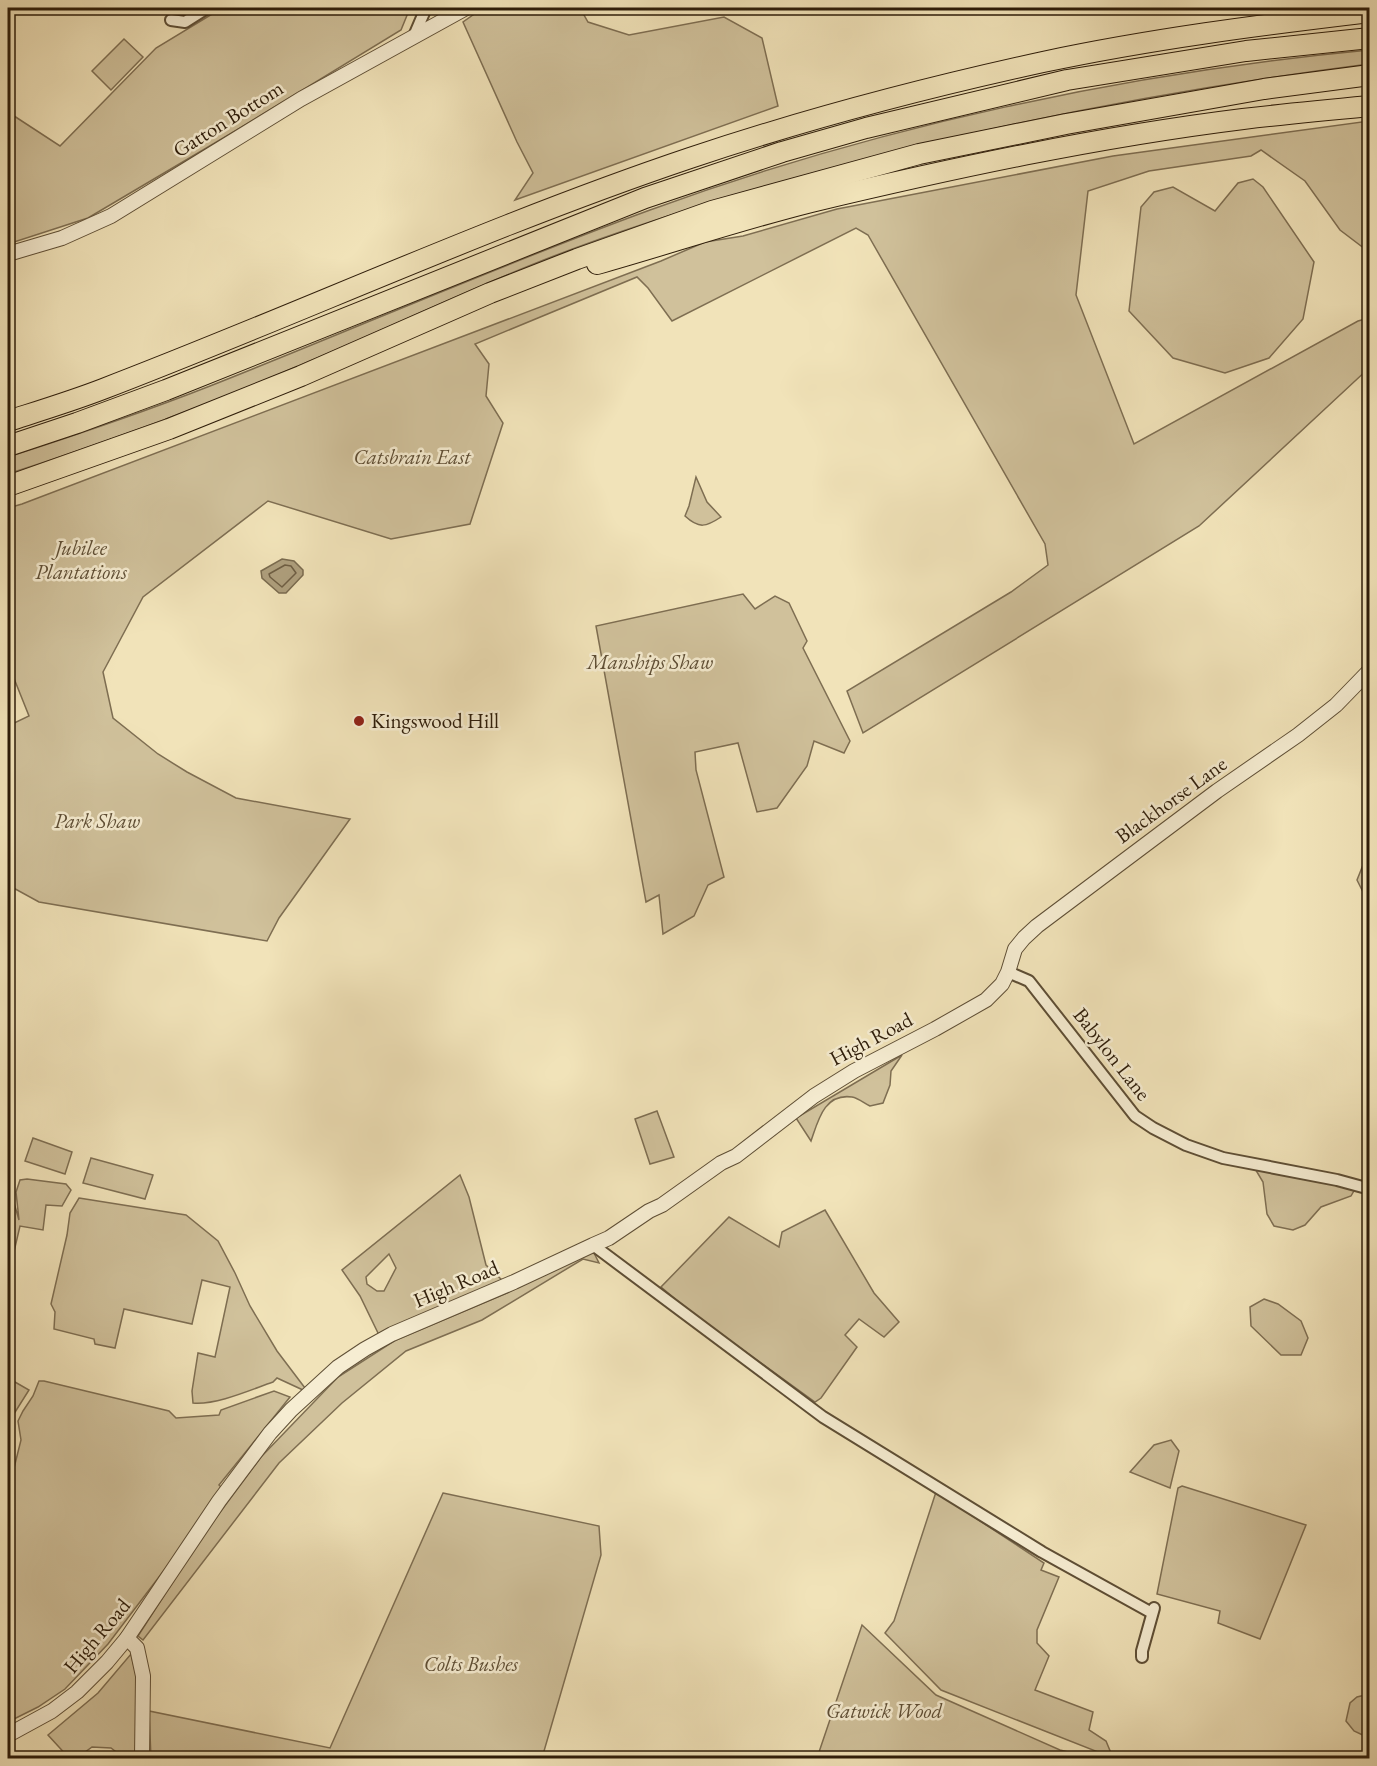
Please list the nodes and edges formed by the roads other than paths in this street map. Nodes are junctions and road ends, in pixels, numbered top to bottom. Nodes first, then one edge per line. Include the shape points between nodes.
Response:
1 (207, 8) edge
2 (426, 8) edge
3 (466, 8) edge
4 (1370, 12) edge
5 (171, 20) dead end
6 (414, 36) junction
7 (1370, 38) edge
8 (1370, 75) edge
9 (1370, 106) edge
10 (8, 254) edge
11 (490, 293) junction
12 (8, 421) edge
13 (8, 446) edge
14 (8, 486) edge
15 (1370, 670) edge
16 (1008, 972) junction
17 (1370, 1189) edge
18 (593, 1245) junction
19 (127, 1638) junction
20 (1142, 1657) dead end
21 (8, 1735) edge
22 (142, 1758) edge

1 - 5 street via 184,22
2 - 6 street
3 - 6 street, Gatton Bottom
4 - 12 highway via 1255,26 1046,62 883,99 773,132 589,194 99,390
6 - 10 street, Gatton Bottom via 301,99 111,216 62,238
7 - 13 highway via 1246,51 1067,80 782,152 645,198 177,386
8 - 11 highway via 1066,123 920,154 712,211
9 - 11 highway via 1174,129 936,174 809,203
11 - 14 highway via 257,395
15 - 16 street, Blackhorse Lane via 1336,705 1298,735 1037,926 1016,949
16 - 17 street, Babylon Lane via 1029,981 1135,1116 1153,1128 1223,1158
16 - 18 street, High Road via 986,1000 844,1077 736,1156
18 - 19 street, High Road via 392,1334 338,1367 270,1433
18 - 20 street via 823,1417 1042,1552 1153,1610
19 - 21 street, High Road via 77,1692
19 - 22 street via 137,1648 143,1676

